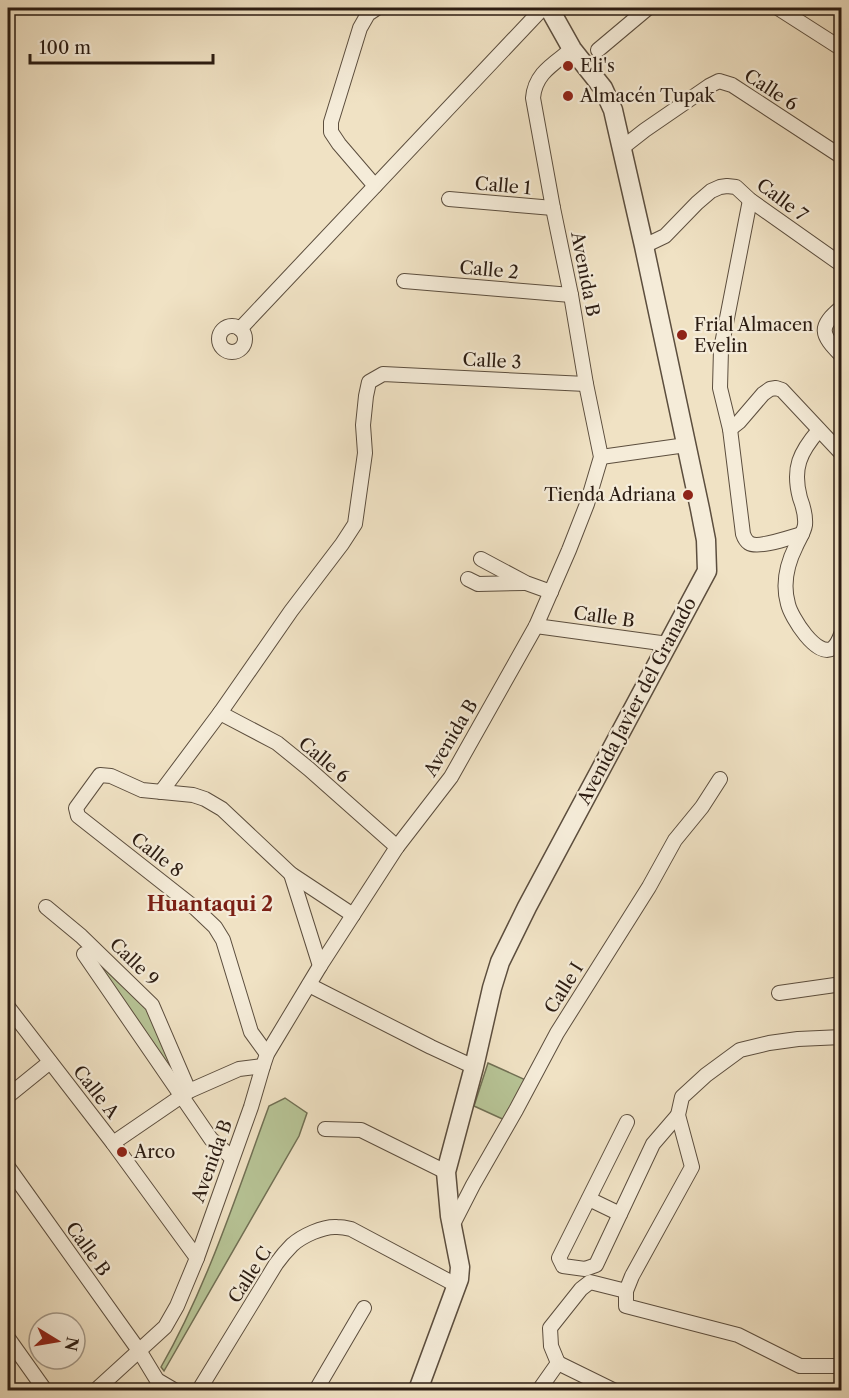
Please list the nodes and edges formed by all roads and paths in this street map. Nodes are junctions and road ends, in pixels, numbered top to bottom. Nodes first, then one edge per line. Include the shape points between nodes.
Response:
1 (376, 8) edge
2 (543, 8) edge
3 (549, 8) edge
4 (648, 8) edge
5 (778, 8) edge
6 (572, 49) junction
7 (842, 49) edge
8 (598, 50) dead end
9 (622, 148) junction
10 (842, 157) edge
11 (375, 186) junction
12 (449, 199) dead end
13 (750, 200) junction
14 (553, 208) junction
15 (644, 246) junction
16 (842, 265) edge
17 (404, 281) dead end
18 (571, 295) junction
19 (842, 307) edge
20 (240, 329) dead end
21 (842, 356) edge
22 (586, 384) junction
23 (730, 429) junction
24 (819, 430) junction
25 (686, 445) junction
26 (842, 454) edge
27 (601, 457) junction
28 (802, 534) junction
29 (481, 560) dead end
30 (468, 579) dead end
31 (526, 583) junction
32 (551, 592) junction
33 (536, 626) junction
34 (842, 632) edge
35 (668, 644) junction
36 (220, 713) junction
37 (720, 779) dead end
38 (161, 792) junction
39 (397, 847) junction
40 (291, 874) junction
41 (46, 907) dead end
42 (353, 915) junction
43 (84, 954) dead end
44 (320, 966) junction
45 (842, 984) edge
46 (309, 985) junction
47 (779, 993) dead end
48 (8, 1007) edge
49 (842, 1037) edge
50 (265, 1060) junction
51 (50, 1062) junction
52 (474, 1067) junction
53 (185, 1094) junction
54 (8, 1096) edge
55 (678, 1115) junction
56 (627, 1122) dead end
57 (325, 1129) dead end
58 (113, 1143) junction
59 (232, 1158) junction
60 (8, 1167) edge
61 (446, 1172) junction
62 (589, 1199) junction
63 (620, 1214) junction
64 (452, 1226) junction
65 (197, 1258) junction
66 (458, 1286) junction
67 (626, 1291) junction
68 (364, 1308) dead end
69 (8, 1338) edge
70 (140, 1352) junction
71 (558, 1363) junction
72 (842, 1366) edge
73 (45, 1390) edge
74 (96, 1390) edge
75 (174, 1390) edge
76 (199, 1390) edge
77 (316, 1390) edge
78 (418, 1390) edge
79 (539, 1390) edge
80 (613, 1390) edge

1 - 11 street via 360,28 331,122 331,132 339,144
2 - 11 street
3 - 6 street, Avenida Javier del Granado
4 - 8 street
5 - 7 street
6 - 9 street, Avenida Javier del Granado via 603,88
6 - 14 street, Avenida B via 539,77 534,90
9 - 10 street, Calle 6 via 719,81 732,85
9 - 15 street, Avenida Javier del Granado
11 - 20 street
12 - 14 street, Calle 1
13 - 15 street, Calle 7 via 736,187 720,187 697,202 665,236
13 - 16 street, Calle 7
13 - 23 street via 721,349 720,388
14 - 18 street, Avenida B
15 - 25 street, Avenida Javier del Granado
17 - 18 street, Calle 2
18 - 22 street, Avenida B
19 - 21 street via 829,318 824,333
22 - 27 street, Avenida B
22 - 36 street, Calle 3 via 383,374 371,380 367,386 365,453 355,524
23 - 24 street via 763,394 776,388
23 - 28 street via 747,542 763,544
24 - 26 street
24 - 28 street via 797,466 797,486 805,516
25 - 27 street
25 - 35 street, Avenida Javier del Granado via 707,562 703,579
27 - 32 street, Avenida B via 587,504
28 - 34 street via 786,570 788,604 801,629 819,648 832,648
29 - 31 street
30 - 31 street via 478,584
31 - 32 street
32 - 33 street, Avenida B
33 - 35 street, Calle B
33 - 39 street, Avenida B via 451,777
35 - 52 street, Avenida Javier del Granado via 504,950
36 - 38 street, Calle 3
36 - 39 street, Calle 6 via 277,743
37 - 64 street, Calle I via 675,840 556,1033
38 - 40 street via 193,795 222,809
38 - 50 street, Calle 8 via 142,790 100,775 76,808 78,816 215,927 223,940 251,1032
39 - 42 street, Avenida B
40 - 42 street
40 - 44 street
41 - 53 street, Calle 9 via 152,1005
42 - 44 street, Avenida B
43 - 53 street
44 - 46 street, Avenida B
45 - 47 street
46 - 50 street, Avenida B
46 - 52 street
48 - 51 street, Calle A
49 - 55 street via 769,1042 740,1050 682,1097
50 - 53 street
50 - 59 street, Avenida B
51 - 54 street
51 - 58 street, Calle A
52 - 61 street, Avenida Javier del Granado
53 - 58 street
53 - 59 street via 210,1139
55 - 63 street via 653,1144
55 - 67 street via 692,1167
56 - 62 street
57 - 61 street via 361,1130
58 - 65 street, Calle A
59 - 65 street, Avenida B
60 - 70 street, Calle B
61 - 64 street, Avenida Javier del Granado
62 - 63 street
62 - 63 street via 559,1258 563,1266 585,1269 596,1265
64 - 66 street, Avenida Javier del Granado via 460,1267
65 - 70 street, Avenida B via 165,1327
66 - 76 street, Calle C via 351,1229 328,1227 293,1244 284,1253
66 - 78 street, Avenida Javier del Granado
67 - 71 street via 590,1282 581,1289 550,1328 551,1346
67 - 72 street via 626,1306 738,1335 800,1366
68 - 77 street
69 - 73 street
70 - 74 street, Avenida B
70 - 75 street, Calle B via 157,1380
71 - 79 street
71 - 80 street

